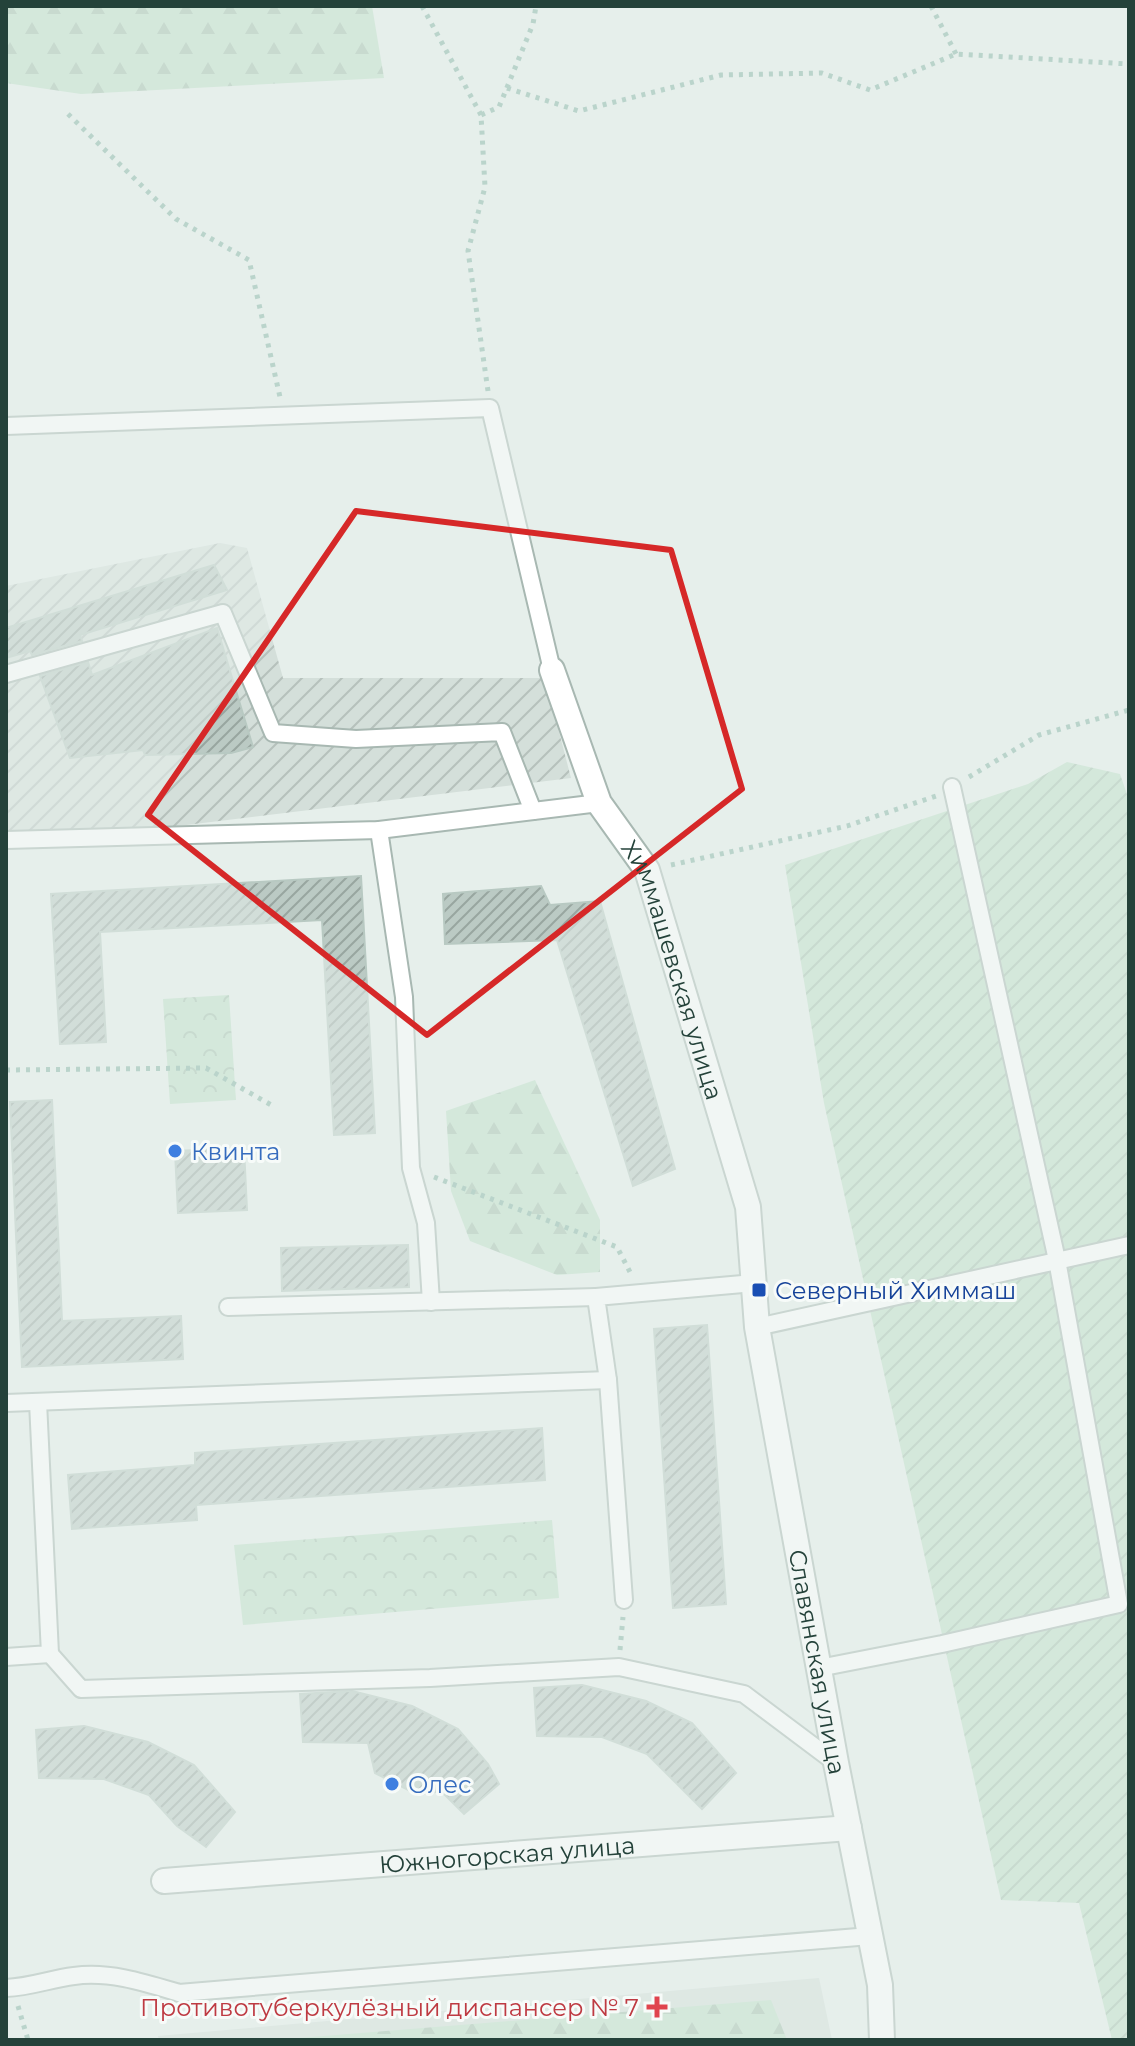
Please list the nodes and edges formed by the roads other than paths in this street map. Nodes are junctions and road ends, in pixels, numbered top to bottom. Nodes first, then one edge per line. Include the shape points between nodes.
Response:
1 (6, 426) edge
2 (552, 670) joint
3 (6, 674) edge
4 (952, 787) road end
5 (599, 803) junction
6 (533, 811) junction
7 (379, 830) junction
8 (6, 840) edge
9 (1129, 1245) edge
10 (1057, 1260) junction
11 (754, 1283) junction
12 (596, 1297) junction
13 (431, 1302) junction
14 (228, 1307) dead end
15 (757, 1327) junction
16 (608, 1380) junction
17 (38, 1402) junction
18 (6, 1403) edge
19 (624, 1600) road end
20 (50, 1654) junction
21 (6, 1657) edge
22 (819, 1668) junction
23 (836, 1763) junction
24 (849, 1828) junction
25 (164, 1881) dead end
26 (870, 1936) junction
27 (6, 1988) edge
28 (882, 2040) edge

1 - 2 lane via 490,408
2 - 5 street, Химмашевская улица
3 - 6 lane via 223,613 273,733 356,739 502,732
4 - 10 lane
5 - 6 lane
5 - 11 street, Химмашевская улица via 647,870 748,1207
6 - 7 lane
7 - 8 lane
7 - 13 lane via 404,997 411,1168 426,1223
9 - 10 lane
10 - 15 lane
10 - 22 lane via 1119,1604
11 - 12 lane
11 - 15 street, Славянская улица
12 - 13 lane
12 - 16 lane
13 - 14 lane
15 - 22 street, Славянская улица
16 - 17 lane
16 - 19 lane
17 - 18 lane
17 - 20 lane
20 - 21 lane
20 - 23 lane via 81,1689 619,1667 744,1694
22 - 23 street, Славянская улица
23 - 24 street, Славянская улица
24 - 25 street, Южногорская улица
24 - 26 street, Славянская улица
26 - 27 lane via 179,1993 130,1978 75,1976
26 - 28 street, Славянская улица via 880,1985

